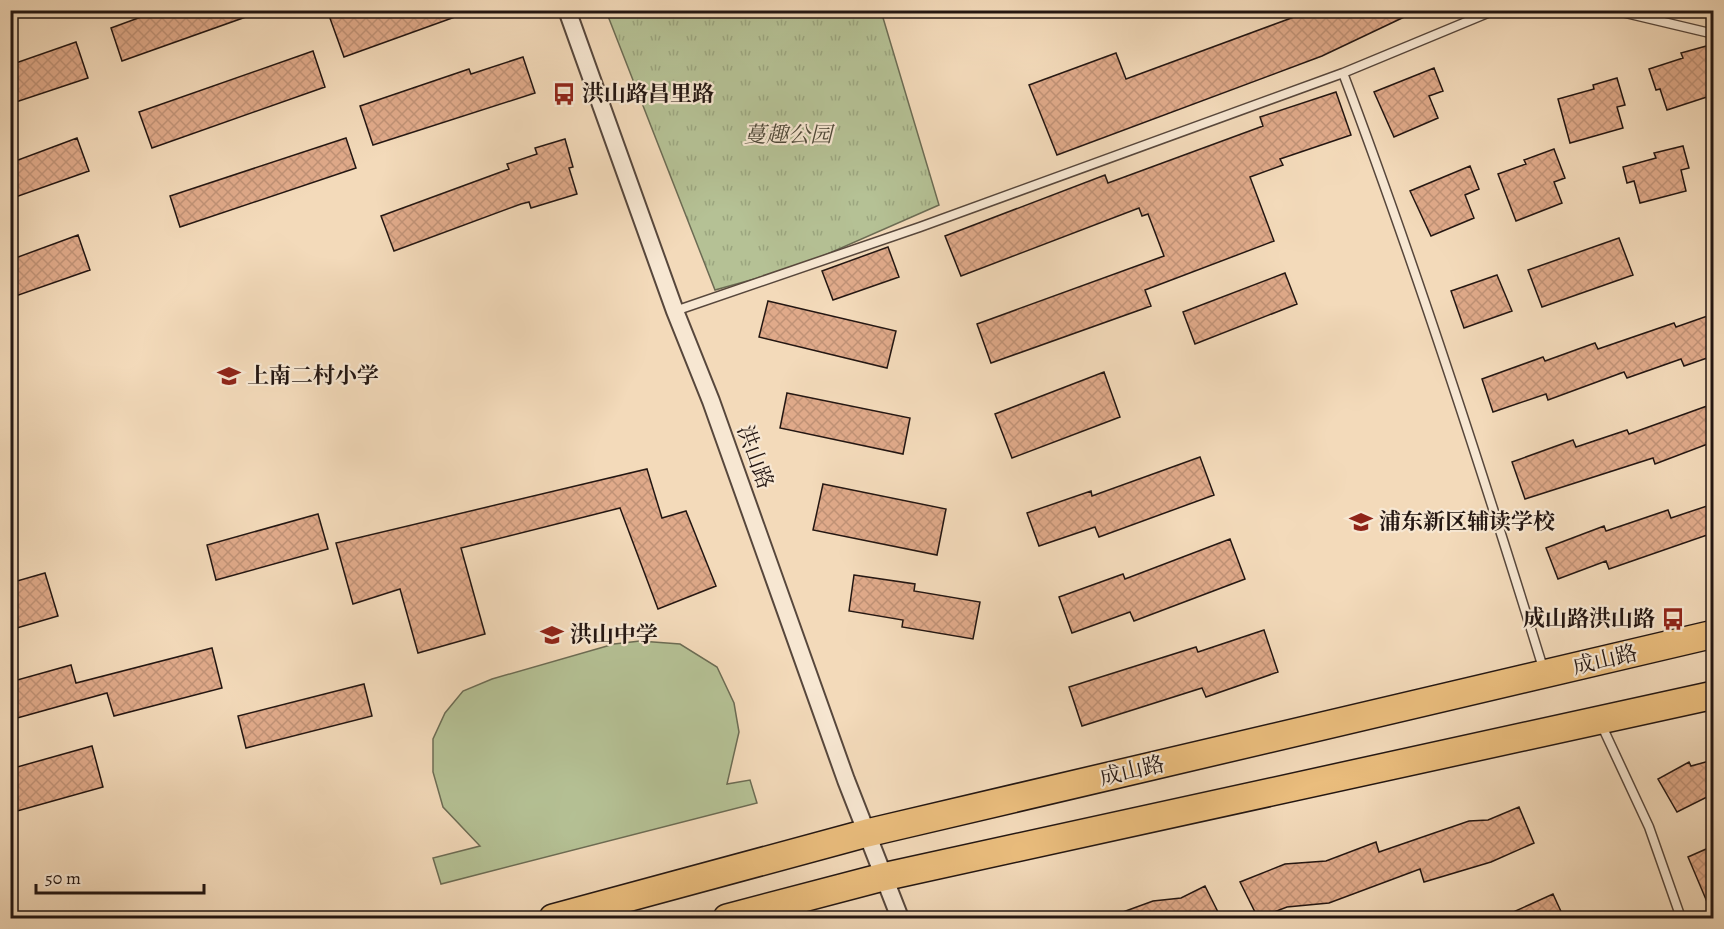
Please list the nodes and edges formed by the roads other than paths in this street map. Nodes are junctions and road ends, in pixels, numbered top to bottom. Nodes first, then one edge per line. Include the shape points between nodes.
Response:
1 (567, 10) edge
2 (1495, 10) edge
3 (1613, 10) edge
4 (1713, 34) edge
5 (1343, 72) junction
6 (675, 311) junction
7 (1713, 634) edge
8 (1545, 674) junction
9 (1713, 695) edge
10 (1599, 721) junction
11 (867, 833) junction
12 (883, 877) junction
13 (553, 918) edge
14 (727, 918) edge
15 (900, 918) edge
16 (1681, 918) edge

1 - 6 street, 洪山路
2 - 5 lane
3 - 4 lane
5 - 6 lane via 920,227
5 - 8 lane via 1390,200
6 - 11 street, 洪山路
7 - 8 main road, 成山路
8 - 11 main road, 成山路
9 - 10 main road
10 - 12 main road
10 - 16 lane via 1649,827
11 - 12 street, 洪山路
11 - 13 main road, 成山路
12 - 14 main road
12 - 15 street, 洪山路

